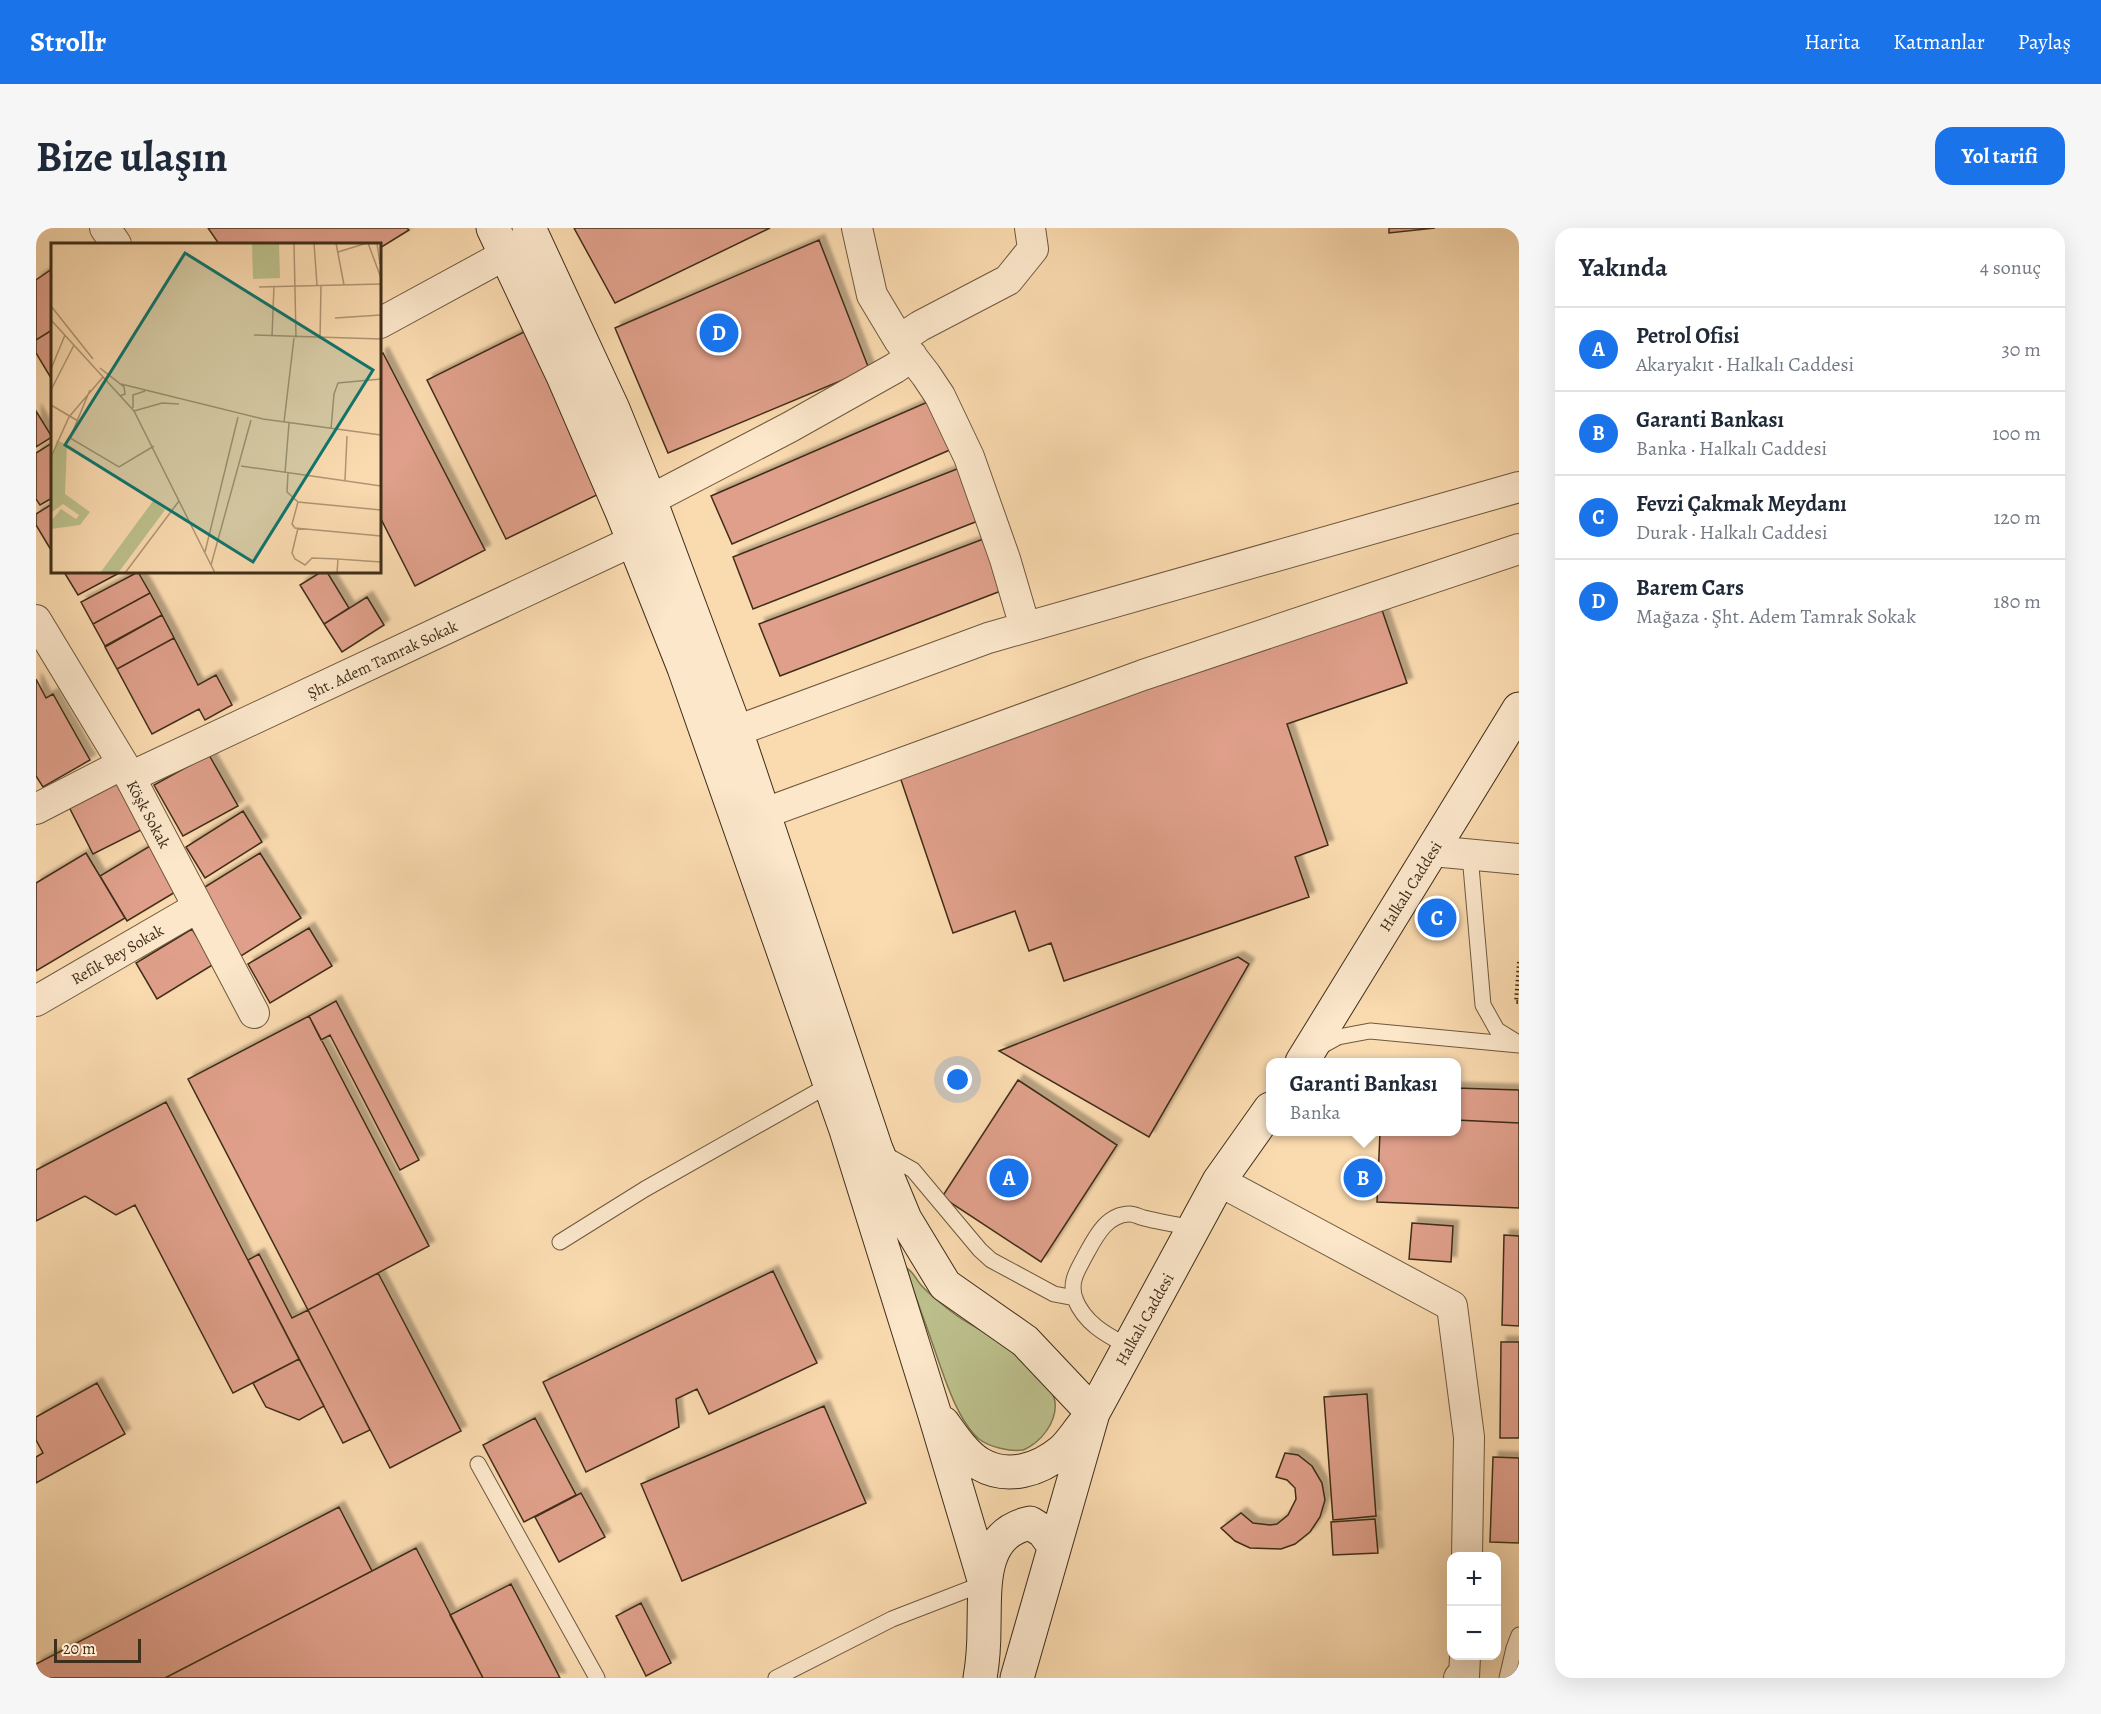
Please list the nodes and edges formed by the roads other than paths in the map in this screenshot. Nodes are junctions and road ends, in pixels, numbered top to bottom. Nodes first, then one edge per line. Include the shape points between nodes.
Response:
1 (105, 228) edge
2 (529, 228) edge
3 (857, 228) edge
4 (1030, 228) edge
5 (499, 242) edge
6 (115, 243) edge
7 (381, 322) edge
8 (905, 348) junction
9 (1519, 487) edge
10 (635, 517) junction
11 (1519, 549) edge
12 (38, 627) edge
13 (1025, 627) junction
14 (1519, 709) edge
15 (736, 730) junction
16 (126, 770) junction
17 (36, 809) edge
18 (765, 813) junction
19 (1432, 851) junction
20 (1470, 855) junction
21 (1519, 859) edge
22 (198, 908) junction
23 (36, 1001) edge
24 (254, 1013) dead end
25 (1519, 1044) edge
26 (1304, 1058) edge
27 (829, 1085) junction
28 (1266, 1114) edge
29 (876, 1149) junction
30 (1219, 1182) junction
31 (1194, 1228) junction
32 (560, 1242) dead end
33 (1075, 1298) junction
34 (1129, 1347) junction
35 (934, 1412) junction
36 (1093, 1413) junction
37 (478, 1464) dead end
38 (1054, 1546) junction
39 (1467, 1552) edge
40 (986, 1582) junction
41 (1519, 1635) edge
42 (1465, 1660) edge
43 (597, 1678) edge
44 (776, 1678) edge
45 (980, 1678) edge
46 (1017, 1678) edge
47 (1459, 1678) edge
48 (1464, 1678) edge
49 (1507, 1678) edge

1 - 6 street
2 - 10 main road via 612,409
3 - 8 street via 872,295
4 - 8 street, Şht. Adem Tamrak Sokak via 1033,249 1008,280 920,326
5 - 7 street
5 - 10 main road
8 - 10 street, Şht. Adem Tamrak Sokak via 895,368
8 - 13 street via 940,396 969,457
9 - 13 street
10 - 15 main road
10 - 16 street, Şht. Adem Tamrak Sokak
10 - 27 main road
11 - 18 street via 1143,675
12 - 16 street, Köşk Sokak
13 - 15 street
14 - 19 main road, Halkalı Caddesi
15 - 18 main road
16 - 17 street, Şht. Adem Tamrak Sokak
16 - 22 street, Köşk Sokak
18 - 29 main road
19 - 20 street
19 - 26 main road, Halkalı Caddesi
20 - 21 street
20 - 25 lane via 1483,1005 1497,1030
22 - 23 street, Refik Bey Sokak
22 - 24 street, Köşk Sokak
25 - 26 lane via 1370,1032 1338,1037
27 - 32 lane
27 - 35 main road
28 - 30 main road, Halkalı Caddesi
29 - 33 lane via 913,1170 991,1260 1054,1294
29 - 36 main road via 905,1219 945,1285 1024,1341
30 - 31 main road, Halkalı Caddesi
30 - 39 street via 1452,1305 1469,1437
31 - 33 lane via 1131,1214 1106,1224 1096,1233 1077,1269 1072,1281
31 - 34 main road, Halkalı Caddesi
33 - 34 lane via 1101,1332
34 - 36 main road, Halkalı Caddesi
35 - 36 main road via 979,1464 1003,1473 1044,1463 1063,1450
35 - 40 main road
36 - 38 main road, Halkalı Caddesi
37 - 43 lane
38 - 40 main road via 1043,1531 1030,1523 1014,1527 992,1553
38 - 46 main road, Halkalı Caddesi
40 - 44 lane via 892,1619
40 - 45 main road
41 - 49 lane
42 - 48 street
47 - 48 street

